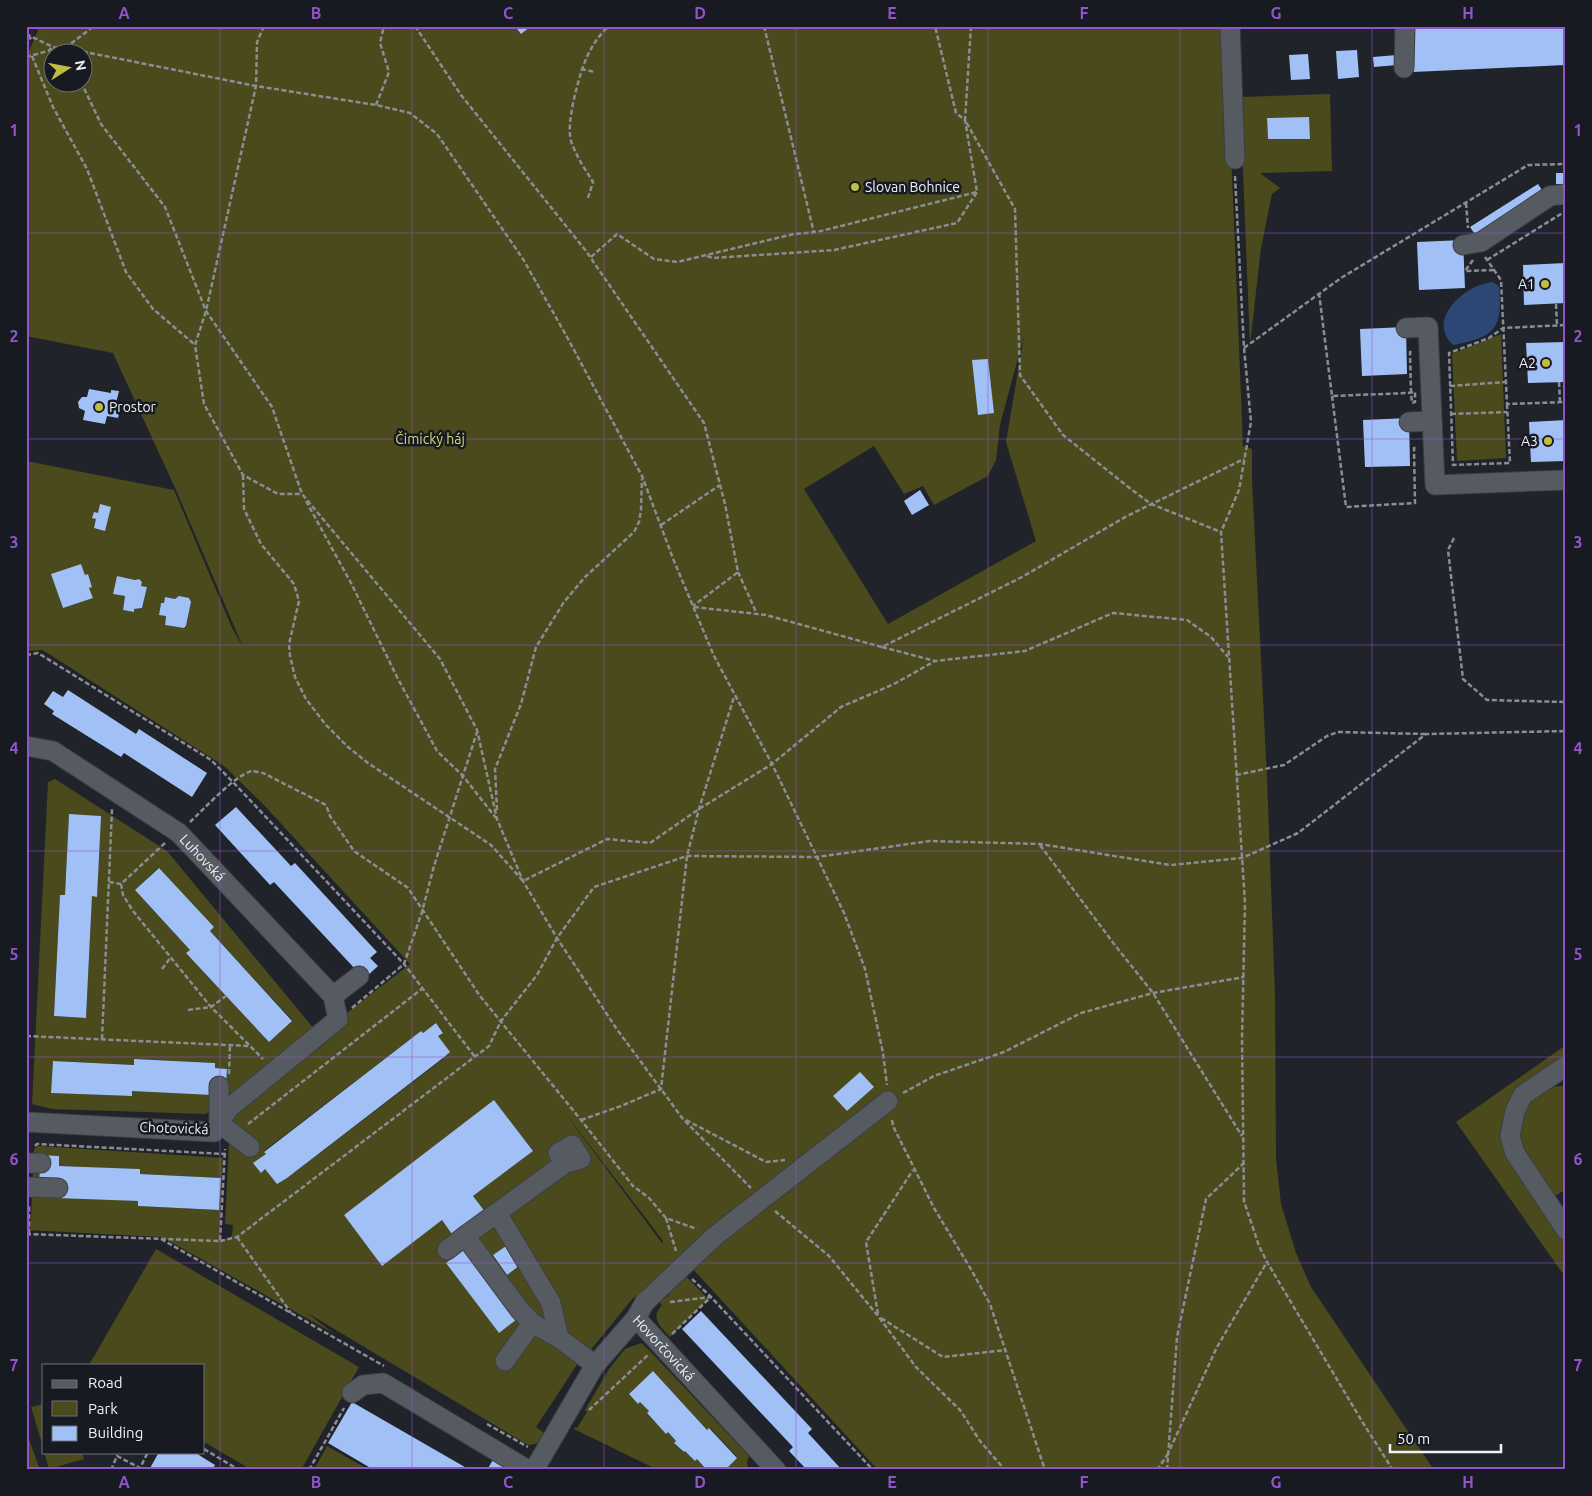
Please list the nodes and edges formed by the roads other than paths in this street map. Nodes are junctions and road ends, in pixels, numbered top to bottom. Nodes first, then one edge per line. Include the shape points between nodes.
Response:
1 (1230, 26) edge
2 (1405, 26) edge
3 (1404, 68) dead end
4 (1235, 159) road end
5 (1566, 194) edge
6 (1469, 251) road end
7 (1406, 328) dead end
8 (1409, 422) dead end
9 (1432, 422) junction
10 (1566, 480) edge
11 (26, 746) edge
12 (358, 976) dead end
13 (333, 996) junction
14 (1566, 1066) edge
15 (219, 1086) dead end
16 (888, 1101) road end
17 (26, 1122) edge
18 (223, 1126) junction
19 (250, 1147) dead end
20 (564, 1164) dead end
21 (28, 1187) edge
22 (58, 1188) dead end
23 (497, 1213) junction
24 (1566, 1230) edge
25 (465, 1236) junction
26 (447, 1250) dead end
27 (636, 1318) junction
28 (532, 1323) junction
29 (559, 1338) junction
30 (506, 1361) dead end
31 (594, 1365) junction
32 (352, 1394) road end
33 (538, 1462) edge
34 (528, 1470) edge
35 (776, 1470) edge

1 - 4 street
2 - 3 street
5 - 6 street via 1550,196
7 - 9 street via 1428,327
8 - 9 street
9 - 10 street via 1435,485
11 - 13 street, Luhovská via 53,751 179,832
12 - 13 street
13 - 18 street, Chotovická via 338,1019 228,1109
14 - 24 street via 1523,1095 1515,1111 1510,1136 1515,1153
15 - 18 street
16 - 27 street via 715,1236 645,1302
17 - 18 street, Chotovická via 214,1132
18 - 19 street
20 - 23 street
21 - 22 street
23 - 25 street
23 - 29 street via 551,1303
25 - 26 street
25 - 28 street
27 - 31 street, Hovorčovická
27 - 35 street, Hovorčovická
28 - 29 street
28 - 30 street
29 - 31 street
31 - 33 street, Hovorčovická
32 - 34 street via 363,1385 383,1383

